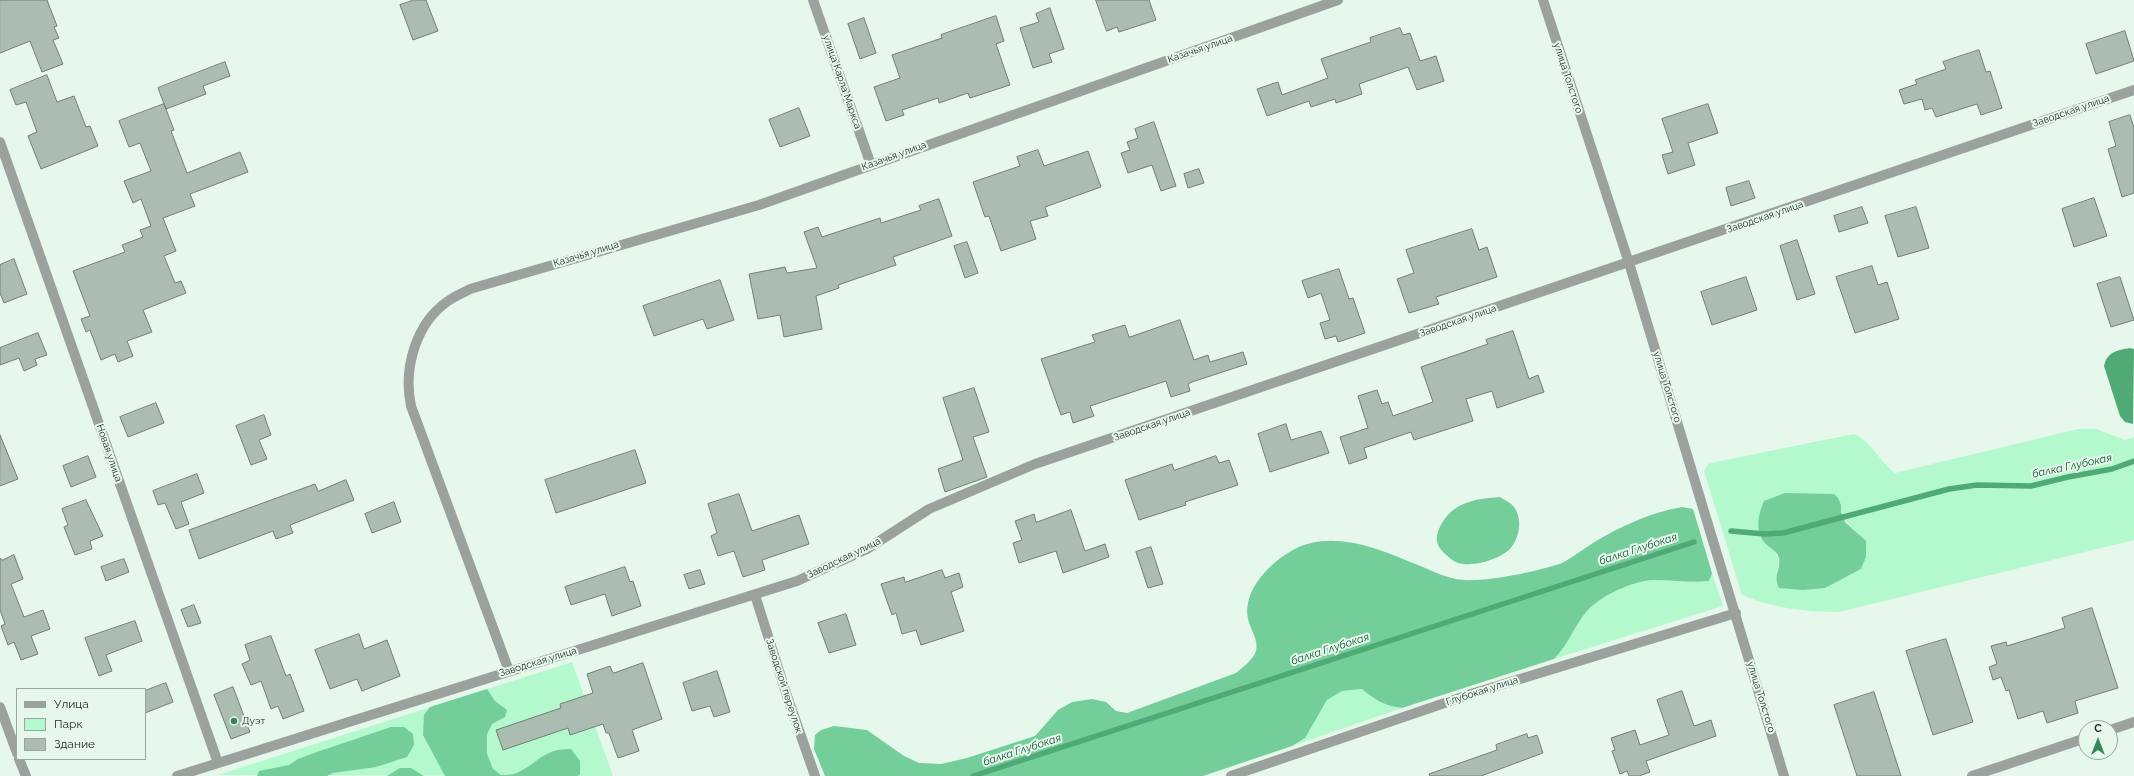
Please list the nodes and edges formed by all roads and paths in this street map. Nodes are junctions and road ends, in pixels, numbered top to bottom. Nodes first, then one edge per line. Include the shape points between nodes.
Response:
1 (813, 0) edge
2 (1338, 0) edge
3 (1543, 0) edge
4 (2134, 90) edge
5 (0, 142) edge
6 (871, 165) junction
7 (1629, 263) junction
8 (755, 595) junction
9 (1736, 613) junction
10 (508, 671) junction
11 (0, 707) edge
12 (2134, 722) edge
13 (2118, 727) edge
14 (2078, 741) edge
15 (16, 750) edge
16 (19, 760) edge
17 (218, 763) junction
18 (26, 776) edge
19 (177, 776) edge
20 (815, 776) edge
21 (1231, 776) edge
22 (1784, 776) edge
23 (1972, 776) edge

1 - 6 street, улица Карла Маркса
2 - 6 street, Казачья улица
3 - 7 street, улица Толстого
4 - 7 street, Заводская улица
5 - 17 street, Новая улица
6 - 10 street, Казачья улица via 759,205 470,289 448,301 425,324 412,355 408,378 411,406
7 - 8 street, Заводская улица via 1035,464 929,509 867,549 838,563
7 - 9 street, улица Толстого
8 - 10 street, Заводская улица
8 - 20 street, Заводской переулок
9 - 21 street, Глубокая улица via 1471,694
9 - 22 street, улица Толстого
10 - 17 street, Заводская улица
11 - 15 street
12 - 13 street
14 - 23 street
16 - 18 street
17 - 19 street, Заводская улица

